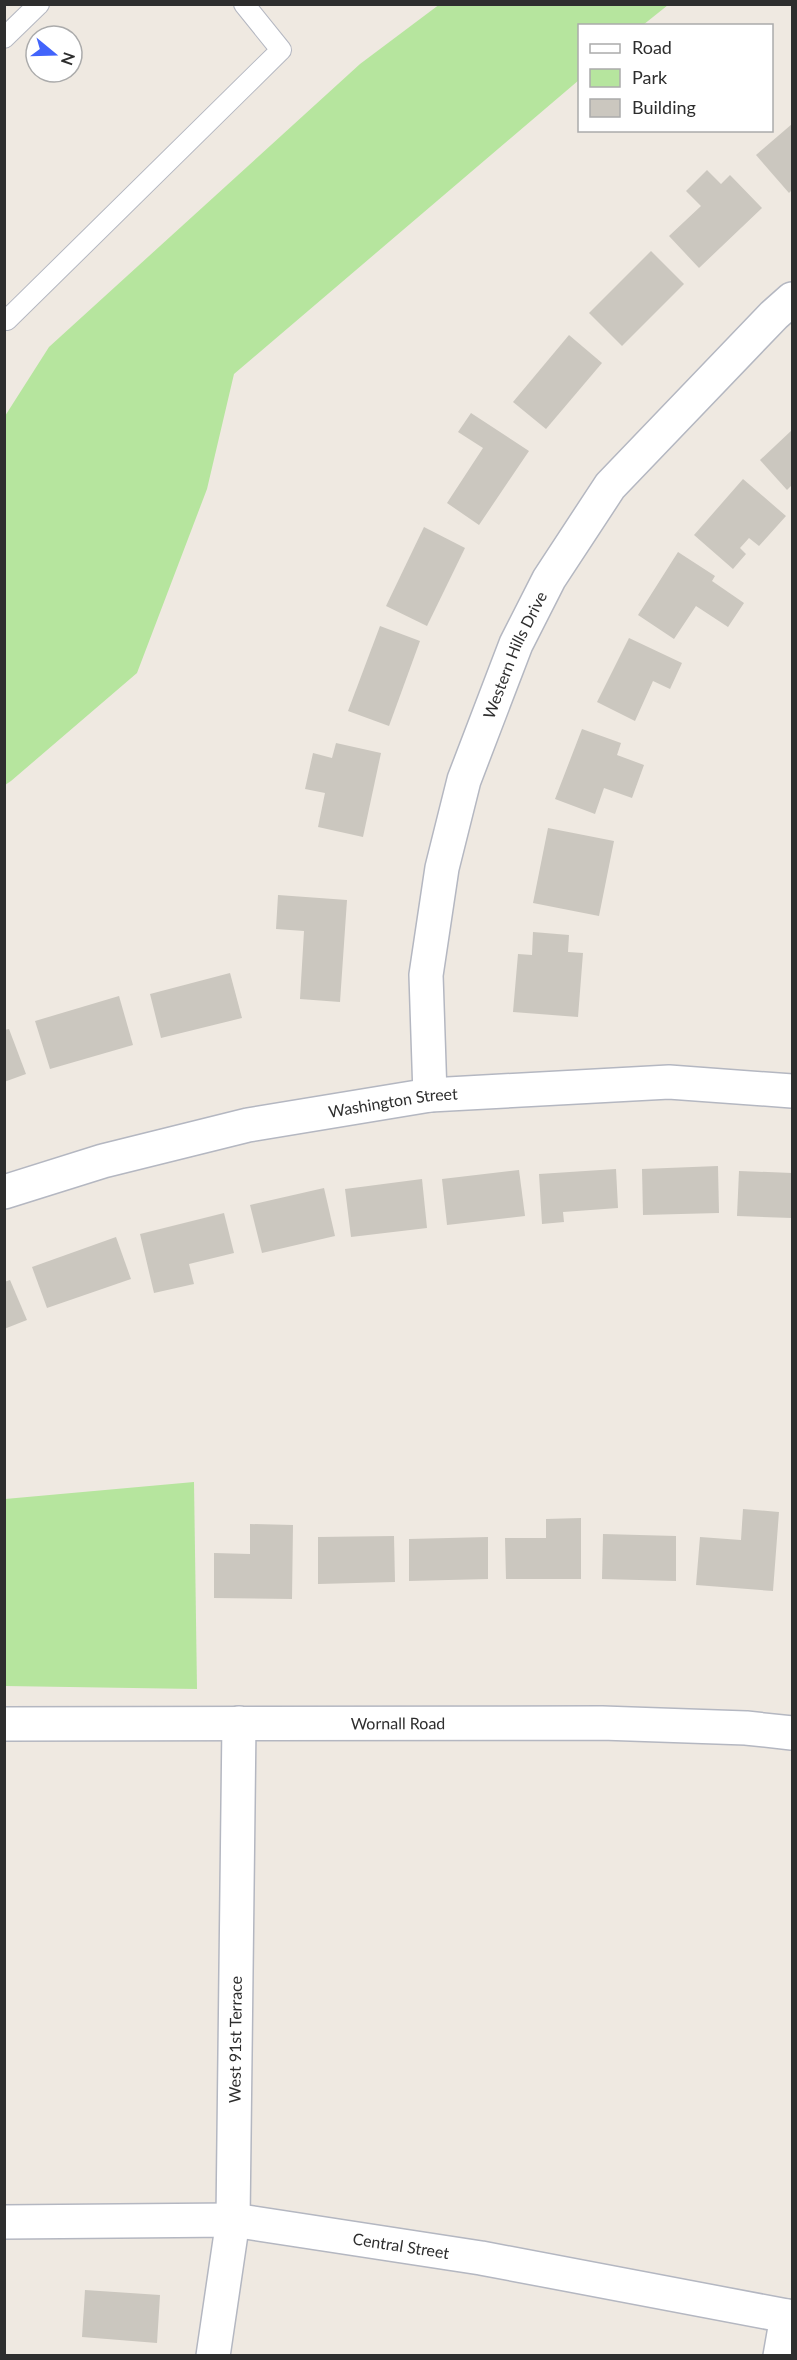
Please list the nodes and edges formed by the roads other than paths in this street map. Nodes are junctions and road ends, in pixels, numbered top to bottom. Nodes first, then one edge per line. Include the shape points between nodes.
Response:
1 (39, 4) edge
2 (244, 4) edge
3 (4, 38) edge
4 (792, 298) edge
5 (5, 320) edge
6 (792, 1090) edge
7 (430, 1095) junction
8 (4, 1192) edge
9 (239, 1723) junction
10 (4, 1724) edge
11 (792, 1733) edge
12 (233, 2220) junction
13 (4, 2222) edge
14 (790, 2317) edge
15 (213, 2355) edge
16 (780, 2355) edge

1 - 3 lane
2 - 5 lane via 280,50
4 - 7 street, Western Hills Drive via 610,486 549,579 516,644 464,780 442,868 426,975
6 - 7 street, Washington Street via 669,1082
7 - 8 street, Washington Street via 248,1125 104,1161
9 - 10 street, Wornall Road
9 - 11 street, Wornall Road via 602,1723
9 - 12 street, West 91st Terrace
12 - 13 street, Central Street
12 - 14 street, Central Street via 481,2258
12 - 15 street, West 91st Terrace
14 - 16 street

